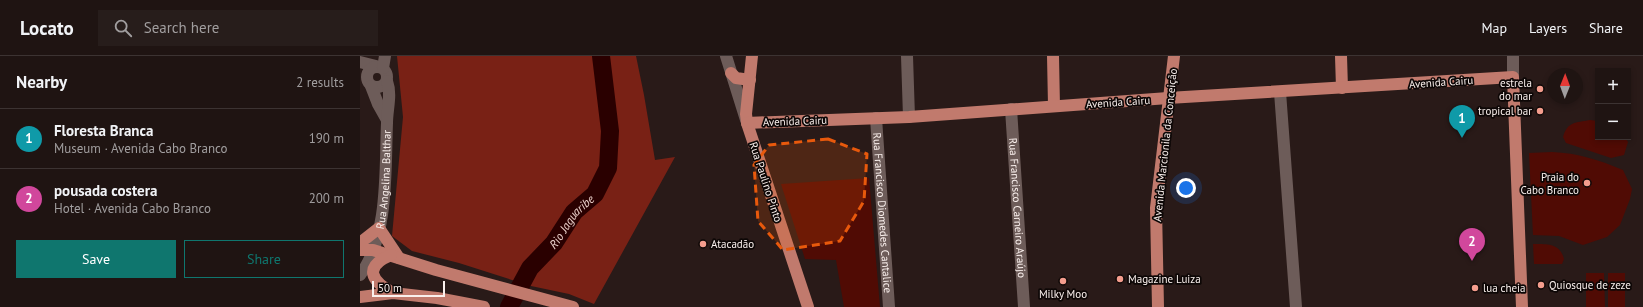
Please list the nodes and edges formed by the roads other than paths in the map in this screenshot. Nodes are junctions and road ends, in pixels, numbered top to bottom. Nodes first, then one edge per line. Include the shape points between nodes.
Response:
1 (726, 56) edge
2 (752, 56) edge
3 (907, 56) edge
4 (1053, 56) edge
5 (1174, 56) edge
6 (1341, 56) edge
7 (1513, 56) edge
8 (360, 62) edge
9 (381, 63) edge
10 (731, 73) junction
11 (1513, 77) junction
12 (366, 80) edge
13 (750, 80) junction
14 (387, 81) junction
15 (1342, 88) junction
16 (1280, 92) junction
17 (1168, 98) junction
18 (1054, 106) junction
19 (1011, 109) junction
20 (909, 116) junction
21 (876, 118) junction
22 (387, 120) junction
23 (747, 123) junction
24 (379, 228) junction
25 (360, 243) edge
26 (360, 250) edge
27 (373, 250) junction
28 (395, 257) junction
29 (360, 275) edge
30 (393, 293) junction
31 (360, 297) edge
32 (482, 306) edge
33 (573, 307) edge
34 (808, 307) edge
35 (889, 307) edge
36 (1024, 307) edge
37 (1158, 307) edge
38 (1296, 307) edge
39 (1522, 307) edge

1 - 10 street, Rua Paulino Pinto
2 - 13 main road
3 - 20 street
4 - 18 main road
5 - 17 main road, Avenida Marcionila da Conceição
6 - 15 main road
7 - 11 street
8 - 9 street
9 - 12 street via 369,70
9 - 14 street via 387,74
10 - 13 main road via 736,78
10 - 23 street, Rua Paulino Pinto
11 - 15 main road, Avenida Cairu
11 - 39 main road
12 - 14 street via 375,87 382,86
12 - 22 street
13 - 23 main road
14 - 22 street, Rua Angelina Balthar via 390,96
15 - 16 main road, Avenida Cairu
16 - 17 main road, Avenida Cairu
16 - 38 street
17 - 18 main road, Avenida Cairu
17 - 37 main road, Avenida Marcionila da Conceição via 1156,208
18 - 19 main road, Avenida Cairu
19 - 20 main road, Avenida Cairu
19 - 36 street, Rua Francisco Carneiro Araújo
20 - 21 main road, Avenida Cairu
21 - 23 main road, Avenida Cairu
21 - 35 street, Rua Francisco Diomedes Cantalice
22 - 24 street, Rua Angelina Balthar via 384,188
23 - 34 main road, Rua Paulino Pinto
24 - 25 main road
24 - 27 street, Rua Angelina Balthar
24 - 28 main road
26 - 27 main road
27 - 28 main road
27 - 29 street, Rua Angelina Balthar
28 - 30 main road via 382,259 374,267 377,283
28 - 33 main road
30 - 31 main road
30 - 32 main road

